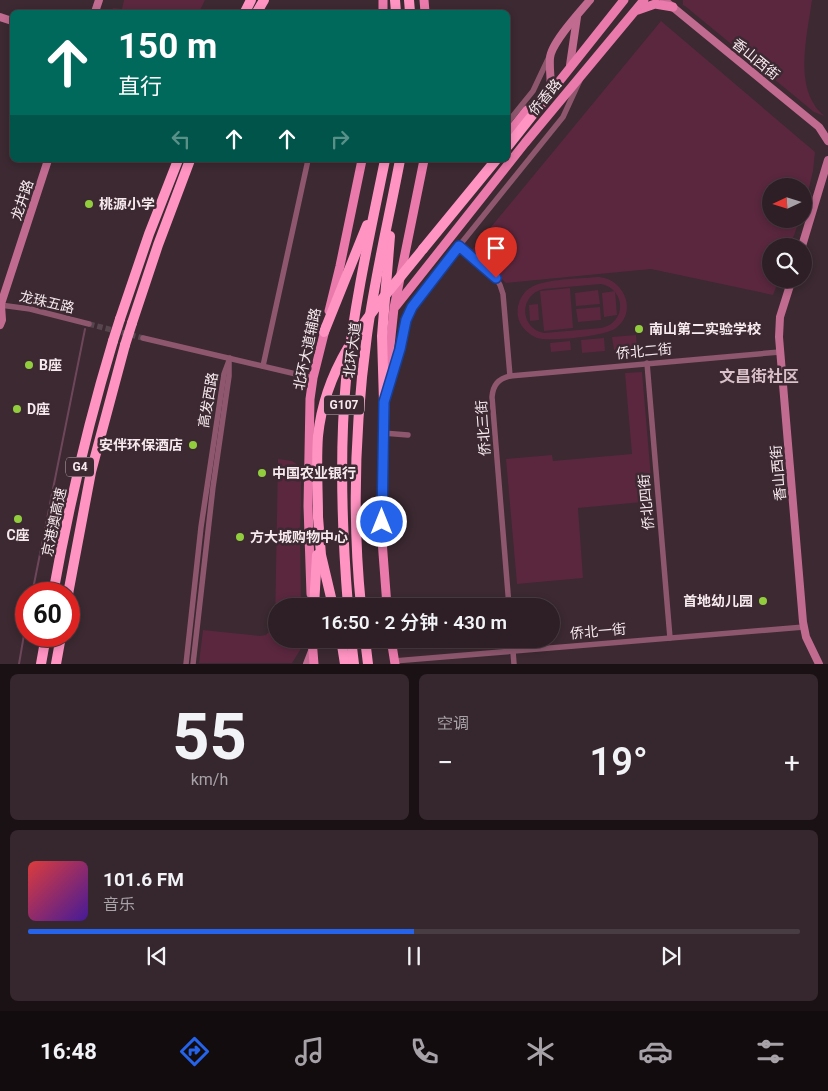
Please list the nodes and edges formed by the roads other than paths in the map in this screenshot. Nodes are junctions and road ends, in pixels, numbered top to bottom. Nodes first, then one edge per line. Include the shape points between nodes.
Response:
1 (590, 0) edge
2 (624, 0) edge
3 (644, 0) edge
4 (664, 0) edge
5 (672, 2) edge
6 (577, 15) junction
7 (631, 15) junction
8 (551, 52) junction
9 (570, 66) junction
10 (584, 72) junction
11 (550, 93) junction
12 (510, 119) edge
13 (819, 127) junction
14 (510, 132) edge
15 (828, 132) edge
16 (828, 141) edge
17 (510, 143) edge
18 (828, 160) edge
19 (47, 162) edge
20 (177, 162) edge
21 (189, 162) edge
22 (308, 162) edge
23 (362, 162) edge
24 (385, 162) edge
25 (400, 162) edge
26 (424, 162) edge
27 (494, 162) edge
28 (510, 162) edge
29 (510, 162) edge
30 (827, 169) edge
31 (392, 203) junction
32 (375, 206) junction
33 (805, 238) edge
34 (459, 246) junction
35 (789, 288) edge
36 (0, 306) edge
37 (394, 308) junction
38 (89, 324) tunnel mouth
39 (0, 325) edge
40 (324, 332) junction
41 (143, 338) tunnel mouth
42 (780, 352) junction
43 (230, 358) junction
44 (647, 363) junction
45 (263, 366) junction
46 (510, 376) junction
47 (313, 378) junction
48 (384, 402) junction
49 (383, 433) junction
50 (408, 435) dead end
51 (318, 517) junction
52 (55, 582) edge
53 (70, 582) edge
54 (313, 598) edge
55 (313, 598) edge
56 (331, 598) edge
57 (348, 598) edge
58 (361, 598) edge
59 (386, 598) edge
60 (508, 598) edge
61 (804, 627) junction
62 (670, 638) junction
63 (44, 647) edge
64 (59, 647) edge
65 (342, 648) edge
66 (352, 648) edge
67 (366, 648) edge
68 (393, 648) edge
69 (513, 648) edge
70 (312, 651) joint
71 (513, 651) junction
72 (395, 662) edge
73 (41, 664) edge
74 (56, 664) edge
75 (186, 664) edge
76 (193, 664) edge
77 (306, 664) edge
78 (314, 664) edge
79 (345, 664) edge
80 (354, 664) edge
81 (368, 664) edge
82 (514, 664) edge
83 (819, 664) edge

1 - 6 street
2 - 9 main road, 侨香路
3 - 7 main road, 侨香路
4 - 5 street, 香山西街
5 - 7 main road via 646,6
5 - 13 street, 香山西街
6 - 8 street
6 - 9 street
7 - 10 main road, 侨香路
8 - 11 street
8 - 12 street via 532,91
9 - 11 main road, 侨香路
10 - 29 main road, 侨香路
10 - 34 street via 563,117
11 - 14 main road, 侨香路 via 524,114
11 - 17 highway
13 - 15 street
13 - 16 street, 香山西街
18 - 30 street
19 - 36 street, 龙井路
20 - 52 highway, 京港澳高速 / G4, bridge via 113,342 82,458
21 - 53 highway, 京港澳高速 / G4, bridge via 125,345 92,472
22 - 45 street
23 - 40 main road, 北环大道辅路
24 - 32 highway, 北环大道 / G107
25 - 31 highway, 北环大道 / G107
26 - 37 main road
27 - 51 highway, bridge via 355,334 335,370 318,435
28 - 37 main road, 侨香路
30 - 33 street
31 - 48 highway via 382,330
31 - 58 highway, 北环大道 / G107 via 371,307 359,409 356,476
32 - 40 highway
32 - 57 highway, 北环大道 / G107 via 352,330 344,407 343,515
34 - 46 street via 500,285
34 - 48 street via 408,313
35 - 42 street, 香山西街 via 780,317
36 - 38 street, 龙珠五路 via 30,309
36 - 39 street, 龙井路
37 - 48 main road
40 - 47 main road, 北环大道辅路
41 - 43 street
42 - 44 street, 侨北二街
42 - 61 street, 香山西街
43 - 45 street
43 - 75 street, 高发西路 via 224,374 206,489
43 - 76 street, 高发西路
44 - 46 street, 侨北二街
44 - 62 street, 侨北四街
45 - 47 street
46 - 60 street, 侨北三街 via 495,385 492,397
47 - 55 main road, 北环大道辅路 via 308,457
48 - 49 main road
49 - 50 street
49 - 59 main road via 382,540
51 - 54 highway
51 - 56 highway via 321,555
61 - 62 street, 侨北一街
61 - 83 street, 香山西街
62 - 71 street, 侨北一街
63 - 73 highway
64 - 74 highway
65 - 79 highway
66 - 80 highway
67 - 81 highway
68 - 72 main road
69 - 71 street
70 - 77 street
70 - 78 main road
71 - 72 street, 侨北一街
71 - 82 street

